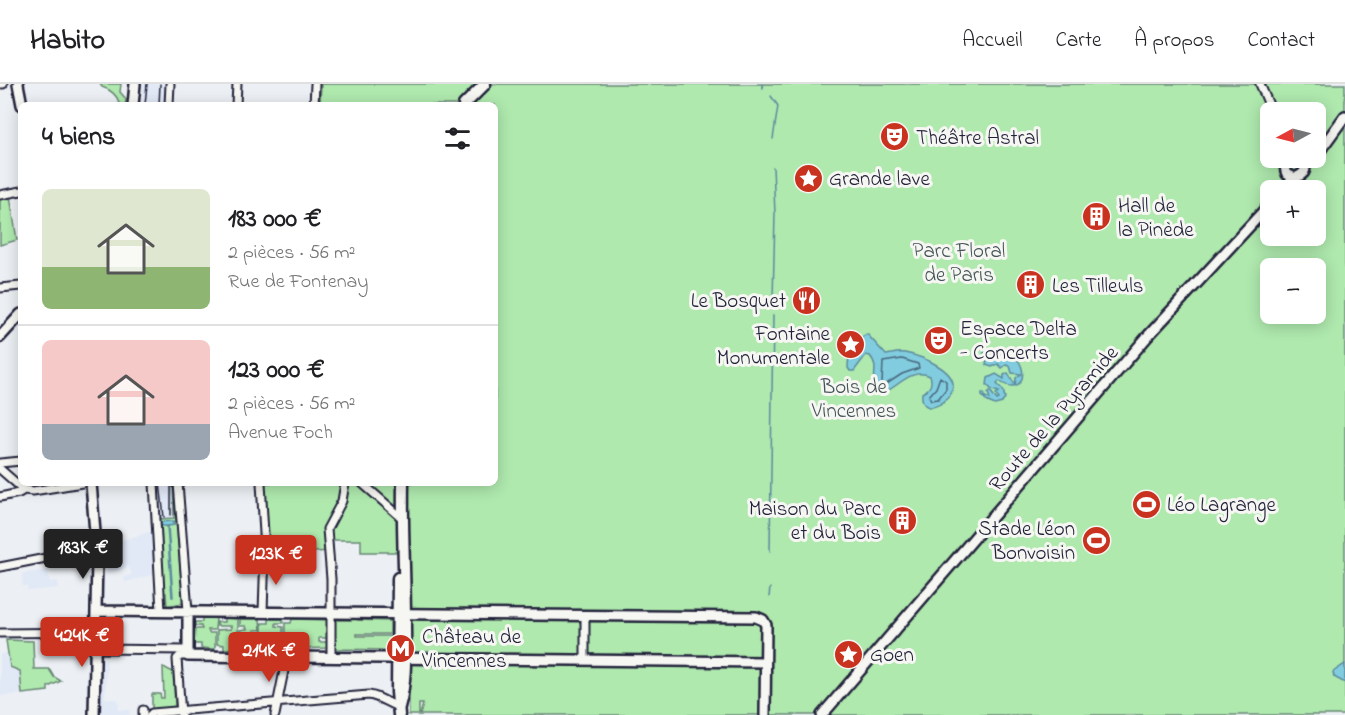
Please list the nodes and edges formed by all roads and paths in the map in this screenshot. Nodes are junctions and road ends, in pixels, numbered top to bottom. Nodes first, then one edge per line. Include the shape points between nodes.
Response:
1 (18, 84) edge
2 (135, 84) edge
3 (170, 84) edge
4 (237, 84) edge
5 (315, 84) edge
6 (485, 84) edge
7 (1260, 84) edge
8 (21, 102) edge
9 (133, 102) edge
10 (169, 102) edge
11 (236, 102) edge
12 (314, 102) edge
13 (467, 102) edge
14 (1268, 102) edge
15 (1345, 116) edge
16 (1326, 142) edge
17 (1285, 168) edge
18 (1304, 168) edge
19 (1295, 178) joint
20 (18, 192) edge
21 (0, 195) edge
22 (1260, 215) edge
23 (18, 286) edge
24 (0, 288) edge
25 (18, 317) edge
26 (0, 337) edge
27 (18, 461) edge
28 (0, 464) edge
29 (0, 469) edge
30 (18, 485) edge
31 (19, 486) edge
32 (64, 486) edge
33 (91, 486) edge
34 (154, 486) edge
35 (178, 486) edge
36 (261, 486) edge
37 (344, 486) edge
38 (365, 486) edge
39 (403, 486) edge
40 (24, 490) junction
41 (0, 497) edge
42 (402, 518) junction
43 (97, 548) junction
44 (0, 567) edge
45 (96, 611) junction
46 (161, 611) junction
47 (188, 611) junction
48 (263, 612) junction
49 (331, 613) junction
50 (404, 613) junction
51 (585, 616) junction
52 (96, 632) junction
53 (0, 633) edge
54 (99, 649) dead end
55 (184, 654) junction
56 (287, 656) junction
57 (331, 657) junction
58 (404, 657) junction
59 (585, 660) junction
60 (765, 662) junction
61 (278, 704) junction
62 (399, 711) edge
63 (181, 713) edge
64 (94, 715) edge
65 (150, 715) edge
66 (275, 715) edge
67 (765, 715) edge
68 (822, 715) edge

1 - 8 street
2 - 9 street
3 - 10 street
4 - 11 street
5 - 12 street
6 - 13 main road
7 - 14 street
15 - 16 street
17 - 19 street
18 - 19 street via 1302,176
20 - 21 street
22 - 68 street, Route de la Pyramide via 1126,361
23 - 24 street
25 - 26 street
27 - 28 street
29 - 30 street
31 - 40 street
32 - 40 street
33 - 43 street
34 - 46 street
35 - 47 street
36 - 48 street
37 - 49 street via 342,501 327,529
38 - 42 street
39 - 42 main road
40 - 41 street
42 - 50 main road via 398,552
43 - 44 street
43 - 45 street
45 - 46 street
45 - 52 street
46 - 47 street
47 - 48 street
47 - 55 street
48 - 49 street
49 - 50 street
49 - 57 street
50 - 51 street
50 - 58 main road
51 - 59 street
51 - 60 street via 753,617 764,620 766,625
52 - 53 street
52 - 64 street
54 - 55 street
55 - 56 street
55 - 63 street
56 - 57 street
56 - 61 street
57 - 58 street
58 - 59 street
58 - 62 main road
59 - 60 street
60 - 67 street
61 - 62 street via 369,695
61 - 63 street
61 - 66 street
63 - 65 street

